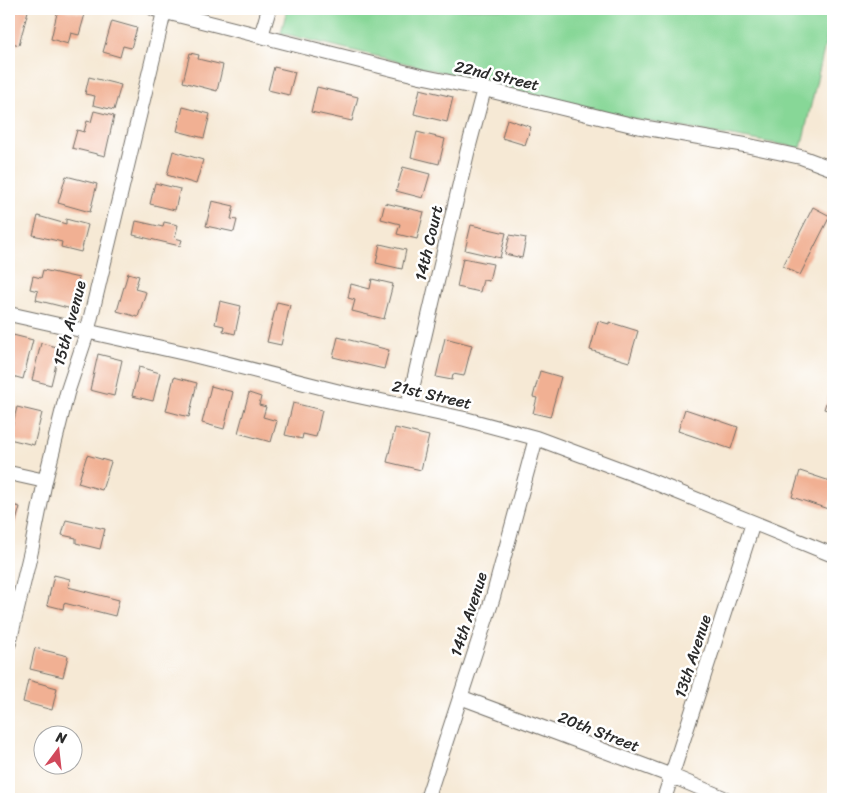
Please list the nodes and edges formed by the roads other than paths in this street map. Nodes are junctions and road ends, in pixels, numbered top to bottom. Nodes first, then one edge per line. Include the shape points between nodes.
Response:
1 (269, 9) edge
2 (159, 10) edge
3 (262, 36) junction
4 (484, 89) junction
5 (833, 169) edge
6 (9, 314) edge
7 (87, 332) junction
8 (408, 406) junction
9 (536, 438) junction
10 (9, 473) edge
11 (45, 482) junction
12 (753, 523) junction
13 (833, 555) edge
14 (9, 643) edge
15 (460, 697) junction
16 (672, 776) junction
17 (427, 799) edge
18 (664, 799) edge
19 (726, 799) edge

1 - 3 street
2 - 3 street, 22nd Street
2 - 7 street, 15th Avenue
3 - 4 street, 22nd Street
4 - 5 street, 22nd Street via 636,126 801,157
4 - 8 street, 14th Court
6 - 7 street, 21st Street
7 - 8 street, 21st Street
7 - 11 street, 15th Avenue via 67,393
8 - 9 street, 21st Street
9 - 12 street, 21st Street
9 - 15 street, 14th Avenue via 493,597
10 - 11 street
11 - 14 street, 15th Avenue
12 - 13 street, 21st Street
12 - 16 street, 13th Avenue
15 - 16 street, 20th Street
15 - 17 street, 14th Avenue
16 - 18 street, 13th Avenue
16 - 19 street, 20th Street

